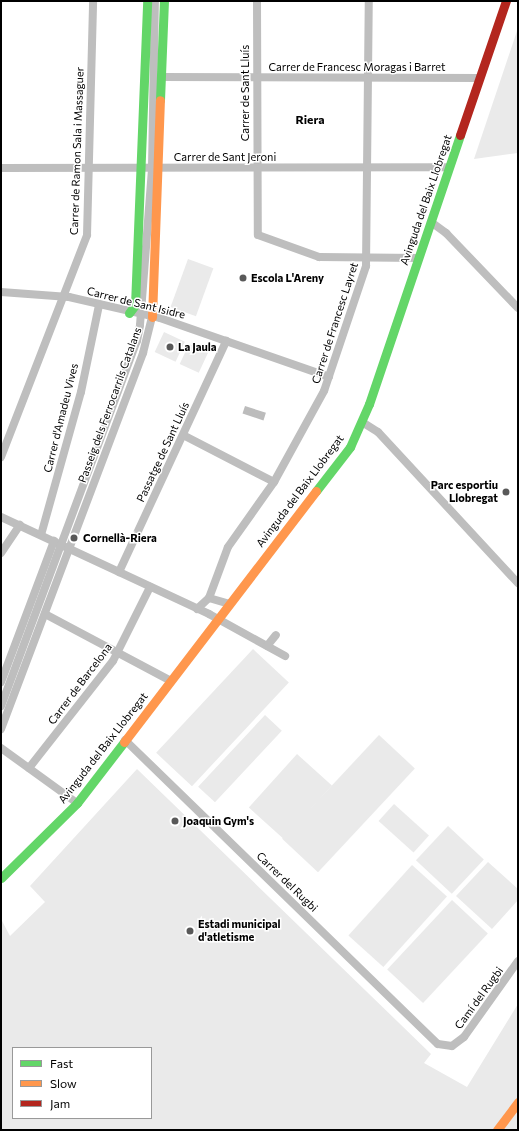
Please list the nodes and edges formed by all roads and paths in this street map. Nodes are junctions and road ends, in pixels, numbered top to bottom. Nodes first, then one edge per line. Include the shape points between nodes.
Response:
1 (93, 1) edge
2 (147, 1) edge
3 (155, 1) edge
4 (164, 1) edge
5 (257, 1) edge
6 (369, 1) edge
7 (506, 1) edge
8 (161, 77) junction
9 (256, 77) junction
10 (369, 78) junction
11 (480, 78) junction
12 (1, 168) edge
13 (89, 168) junction
14 (140, 168) junction
15 (155, 168) junction
16 (256, 168) junction
17 (368, 168) junction
18 (449, 168) junction
19 (431, 222) junction
20 (367, 258) junction
21 (419, 258) junction
22 (1, 292) edge
23 (63, 297) junction
24 (99, 305) junction
25 (518, 308) edge
26 (129, 313) junction
27 (142, 316) junction
28 (152, 317) junction
29 (226, 341) junction
30 (329, 377) junction
31 (362, 422) junction
32 (182, 435) junction
33 (1, 457) edge
34 (274, 482) junction
35 (1, 516) edge
36 (20, 525) junction
37 (41, 535) junction
38 (62, 545) junction
39 (1, 553) edge
40 (120, 572) junction
41 (518, 583) edge
42 (150, 586) junction
43 (209, 598) junction
44 (230, 604) junction
45 (197, 609) junction
46 (45, 614) junction
47 (218, 620) junction
48 (276, 635) dead end
49 (267, 646) junction
50 (118, 653) junction
51 (285, 656) dead end
52 (170, 681) junction
53 (1, 682) edge
54 (1, 706) edge
55 (1, 729) edge
56 (125, 740) junction
57 (1, 748) edge
58 (29, 768) junction
59 (77, 803) junction
60 (1, 878) edge
61 (518, 961) edge
62 (433, 1040) joint
63 (518, 1102) edge
64 (497, 1130) edge

1 - 13 street, Carrer de Ramon Sala i Massaguer
2 - 14 main road, Passeig dels Ferrocarrils Catalans
3 - 15 street, Passeig dels Ferrocarrils Catalans
4 - 8 main road, Passeig dels Ferrocarrils Catalans
5 - 9 street, Carrer de Sant Lluís
6 - 10 street, Carrer de Francesc Layret
7 - 11 main road, Avinguda del Baix Llobregat
8 - 9 street, Carrer de Francesc Moragas i Barret
8 - 15 main road, Passeig dels Ferrocarrils Catalans
9 - 10 street, Carrer de Francesc Moragas i Barret
9 - 16 street, Carrer de Sant Lluís
10 - 11 street, Carrer de Francesc Moragas i Barret
10 - 17 street, Carrer de Francesc Layret
11 - 18 main road, Avinguda del Baix Llobregat
12 - 13 street, Carrer de Sant Jeroni
13 - 14 street, Carrer de Sant Jeroni
13 - 23 street, Carrer de Ramon Sala i Massaguer via 87,235
14 - 15 street, Carrer de Sant Jeroni
14 - 26 main road, Passeig dels Ferrocarrils Catalans via 135,305
15 - 16 street, Carrer de Sant Jeroni
15 - 27 street, Passeig dels Ferrocarrils Catalans
15 - 28 main road, Passeig dels Ferrocarrils Catalans
16 - 17 street, Carrer de Sant Jeroni
16 - 20 street, Carrer de Sant Lluís via 258,236 319,257
17 - 18 street, Carrer de Sant Jeroni
17 - 20 street, Carrer de Francesc Layret
18 - 19 main road, Avinguda del Baix Llobregat
19 - 21 main road, Avinguda del Baix Llobregat
19 - 25 street via 449,236
20 - 21 street, Carrer de Sant Lluís
20 - 30 street, Carrer de Francesc Layret
21 - 31 main road, Avinguda del Baix Llobregat
22 - 23 street, Carrer de Sant Isidre
23 - 24 street, Carrer de Sant Isidre
23 - 33 street, Carrer de Ramon Sala i Massaguer
24 - 26 street, Carrer de Sant Isidre
24 - 37 street, Carrer d'Amadeu Vives via 81,392
26 - 27 street, Carrer de Sant Isidre
27 - 28 street, Carrer de Sant Isidre
27 - 38 street, Passeig dels Ferrocarrils Catalans via 137,341
28 - 29 street, Carrer de Sant Isidre
28 - 38 street, Passeig dels Ferrocarrils Catalans via 144,354
29 - 30 street, Carrer de Sant Isidre
29 - 32 street, Passatge de Sant Lluís
30 - 34 street, Carrer de Francesc Layret
31 - 41 street via 378,432
31 - 44 main road, Avinguda del Baix Llobregat via 350,447
32 - 34 street
32 - 40 street, Passatge de Sant Lluís
34 - 43 street, Carrer de Francesc Layret via 228,547
35 - 36 street
36 - 37 street
36 - 39 street
37 - 38 street
38 - 40 street
38 - 46 street, Passeig dels Ferrocarrils Catalans
38 - 53 street, Passeig dels Ferrocarrils Catalans
38 - 54 street, Passeig dels Ferrocarrils Catalans
40 - 42 street
42 - 45 street
42 - 50 street, Carrer de Barcelona
43 - 44 street
43 - 45 street, Carrer de Francesc Layret
44 - 47 main road, Avinguda del Baix Llobregat
45 - 47 street
46 - 50 street
46 - 55 street, Passeig dels Ferrocarrils Catalans
47 - 49 street
47 - 52 main road, Avinguda del Baix Llobregat
48 - 49 street
49 - 51 street
50 - 52 street
50 - 58 street, Carrer de Barcelona
52 - 56 main road, Avinguda del Baix Llobregat
56 - 59 main road, Avinguda del Baix Llobregat
56 - 62 street, Carrer del Rugbi
57 - 58 street
58 - 59 street
59 - 60 main road, Avinguda del Baix Llobregat
61 - 62 street, Camí del Rugbi via 458,1043 446,1046
63 - 64 main road

